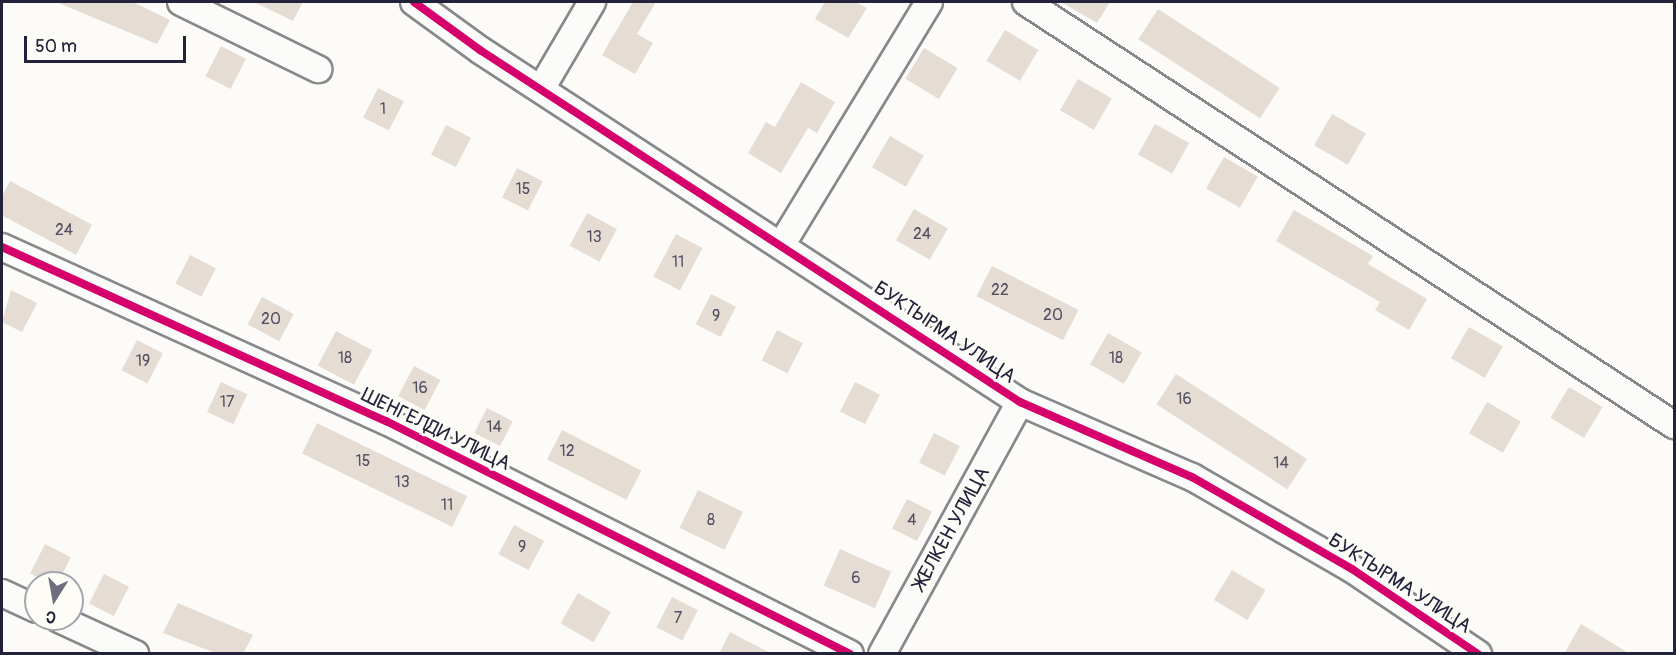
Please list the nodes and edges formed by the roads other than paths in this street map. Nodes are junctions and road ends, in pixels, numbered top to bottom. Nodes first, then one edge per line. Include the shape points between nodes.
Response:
1 (181, 2) edge
2 (414, 2) edge
3 (592, 2) edge
4 (929, 2) edge
5 (1026, 2) edge
6 (318, 69) dead end
7 (541, 89) junction
8 (782, 244) junction
9 (2, 247) edge
10 (1020, 402) junction
11 (1674, 425) edge
12 (2, 593) edge
13 (24, 603) edge
14 (84, 631) edge
15 (135, 654) edge
16 (850, 654) edge
17 (882, 654) edge
18 (1478, 654) edge

1 - 6 street
2 - 7 street, БУКТЫРМА УЛИЦА
3 - 7 street
4 - 8 street
5 - 11 street
7 - 8 street, БУКТЫРМА УЛИЦА
8 - 10 street, БУКТЫРМА УЛИЦА
9 - 16 street, ШЕНГЕЛДИ УЛИЦА via 386,421
10 - 17 street, ЖЕЛКЕН УЛИЦА
10 - 18 street, БУКТЫРМА УЛИЦА via 1192,477 1352,569
12 - 13 street
14 - 15 street

